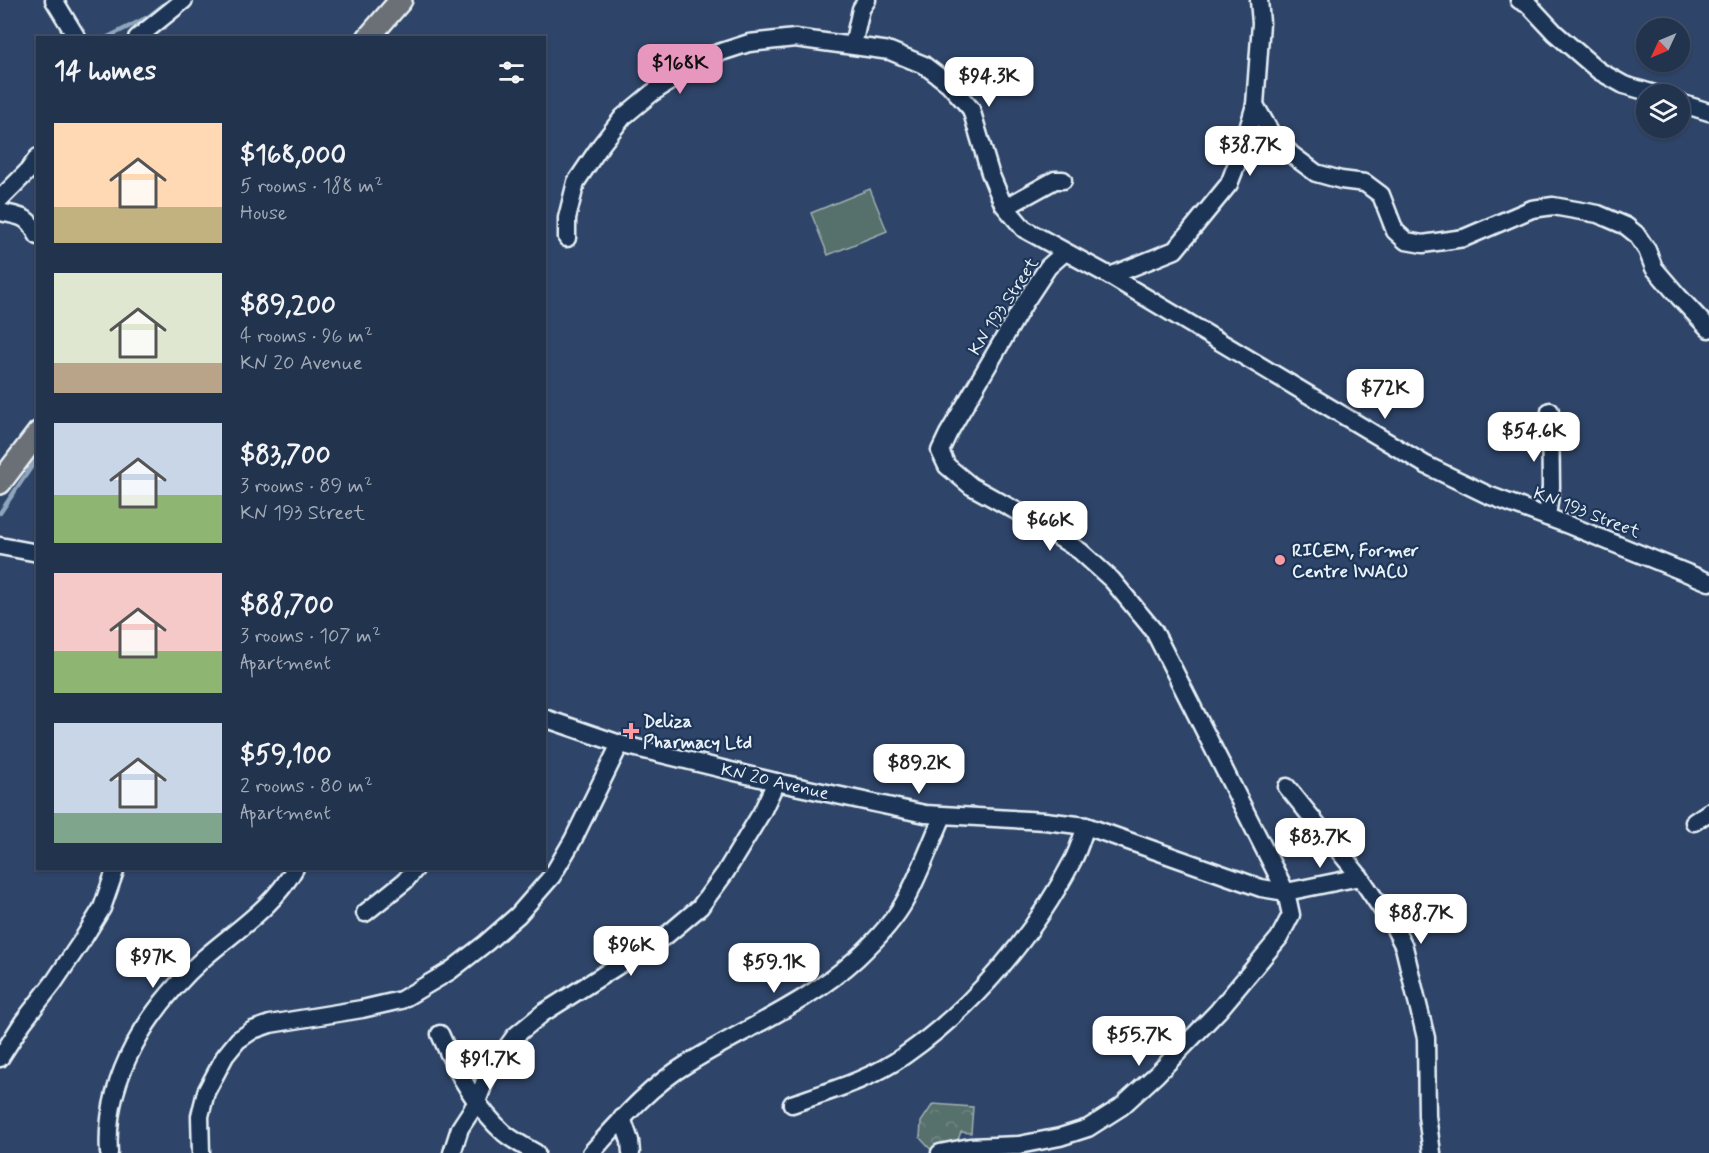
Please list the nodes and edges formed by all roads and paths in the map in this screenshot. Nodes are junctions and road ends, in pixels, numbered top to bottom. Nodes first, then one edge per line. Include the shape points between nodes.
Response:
1 (54, 0) edge
2 (184, 0) edge
3 (402, 0) edge
4 (867, 0) edge
5 (1259, 0) edge
6 (1519, 0) edge
7 (76, 36) edge
8 (139, 36) edge
9 (370, 36) edge
10 (853, 45) junction
11 (1636, 88) edge
12 (1255, 105) junction
13 (1690, 106) edge
14 (1709, 112) edge
15 (34, 170) edge
16 (1063, 180) dead end
17 (0, 199) edge
18 (1006, 207) junction
19 (0, 212) edge
20 (36, 232) edge
21 (567, 238) dead end
22 (1065, 252) junction
23 (1110, 276) junction
24 (1709, 330) edge
25 (1550, 411) dead end
26 (36, 436) edge
27 (0, 483) edge
28 (1547, 517) junction
29 (0, 546) edge
30 (36, 553) edge
31 (1709, 582) edge
32 (546, 719) edge
33 (620, 744) junction
34 (776, 782) junction
35 (1287, 787) dead end
36 (1709, 812) edge
37 (943, 816) junction
38 (1694, 822) dead end
39 (1086, 826) junction
40 (115, 870) edge
41 (294, 870) edge
42 (414, 870) edge
43 (1360, 877) junction
44 (1286, 892) junction
45 (365, 913) dead end
46 (440, 1034) dead end
47 (0, 1058) edge
48 (477, 1102) junction
49 (792, 1104) dead end
50 (622, 1118) junction
51 (109, 1153) edge
52 (201, 1153) edge
53 (452, 1153) edge
54 (536, 1153) edge
55 (591, 1153) edge
56 (631, 1153) edge
57 (940, 1153) edge
58 (1432, 1153) edge

1 - 7 street
2 - 8 street
3 - 9 main road
4 - 10 street via 861,9
5 - 12 street
6 - 11 street via 1599,71
10 - 18 street via 890,51 924,65 949,84 971,109 990,173
10 - 21 street via 795,38 749,43 709,56 652,93 624,117 576,182 567,218
12 - 23 street via 1229,184 1174,250
12 - 24 street via 1271,133 1316,173 1365,183 1382,195 1395,231 1406,241 1423,244 1464,238 1501,220 1553,206 1598,214 1626,226 1647,250 1654,268
13 - 14 street
15 - 17 street
16 - 18 street via 1055,180
18 - 22 street via 1024,228
19 - 20 street via 25,218
22 - 23 street, KN 193 Street
22 - 44 street, KN 193 Street via 1048,267 1025,302 940,451 947,466 970,486 1080,551 1112,580 1154,631
23 - 28 street, KN 193 Street via 1426,465 1488,495
25 - 28 street via 1551,487
26 - 27 main road
28 - 31 street, KN 193 Street
29 - 30 street
32 - 33 street, KN 20 Avenue
33 - 34 street, KN 20 Avenue
33 - 52 street via 552,876 518,915 486,943 400,1000 270,1024 238,1040 206,1092 200,1116
34 - 37 street, KN 20 Avenue
34 - 48 street via 725,873 700,907 668,934 543,1013 514,1036 487,1075
35 - 43 street
36 - 38 street
37 - 39 street, KN 20 Avenue
37 - 50 street via 906,900 857,958 815,990 686,1064 655,1086
39 - 44 street, KN 20 Avenue via 1261,888
39 - 49 street via 1074,858 1042,913 1005,963 953,1016 904,1056 856,1082
40 - 47 street via 102,908 83,939
41 - 51 street via 254,918 203,959 173,991 132,1045 112,1102
42 - 45 street
43 - 44 street
43 - 58 street via 1404,947 1426,1038 1427,1116
44 - 57 street via 1291,915 1279,938 1218,1011 1121,1107 1088,1128 1060,1137
46 - 48 street via 450,1059
48 - 53 street via 460,1128
48 - 54 street via 504,1132
50 - 55 street
50 - 56 street

